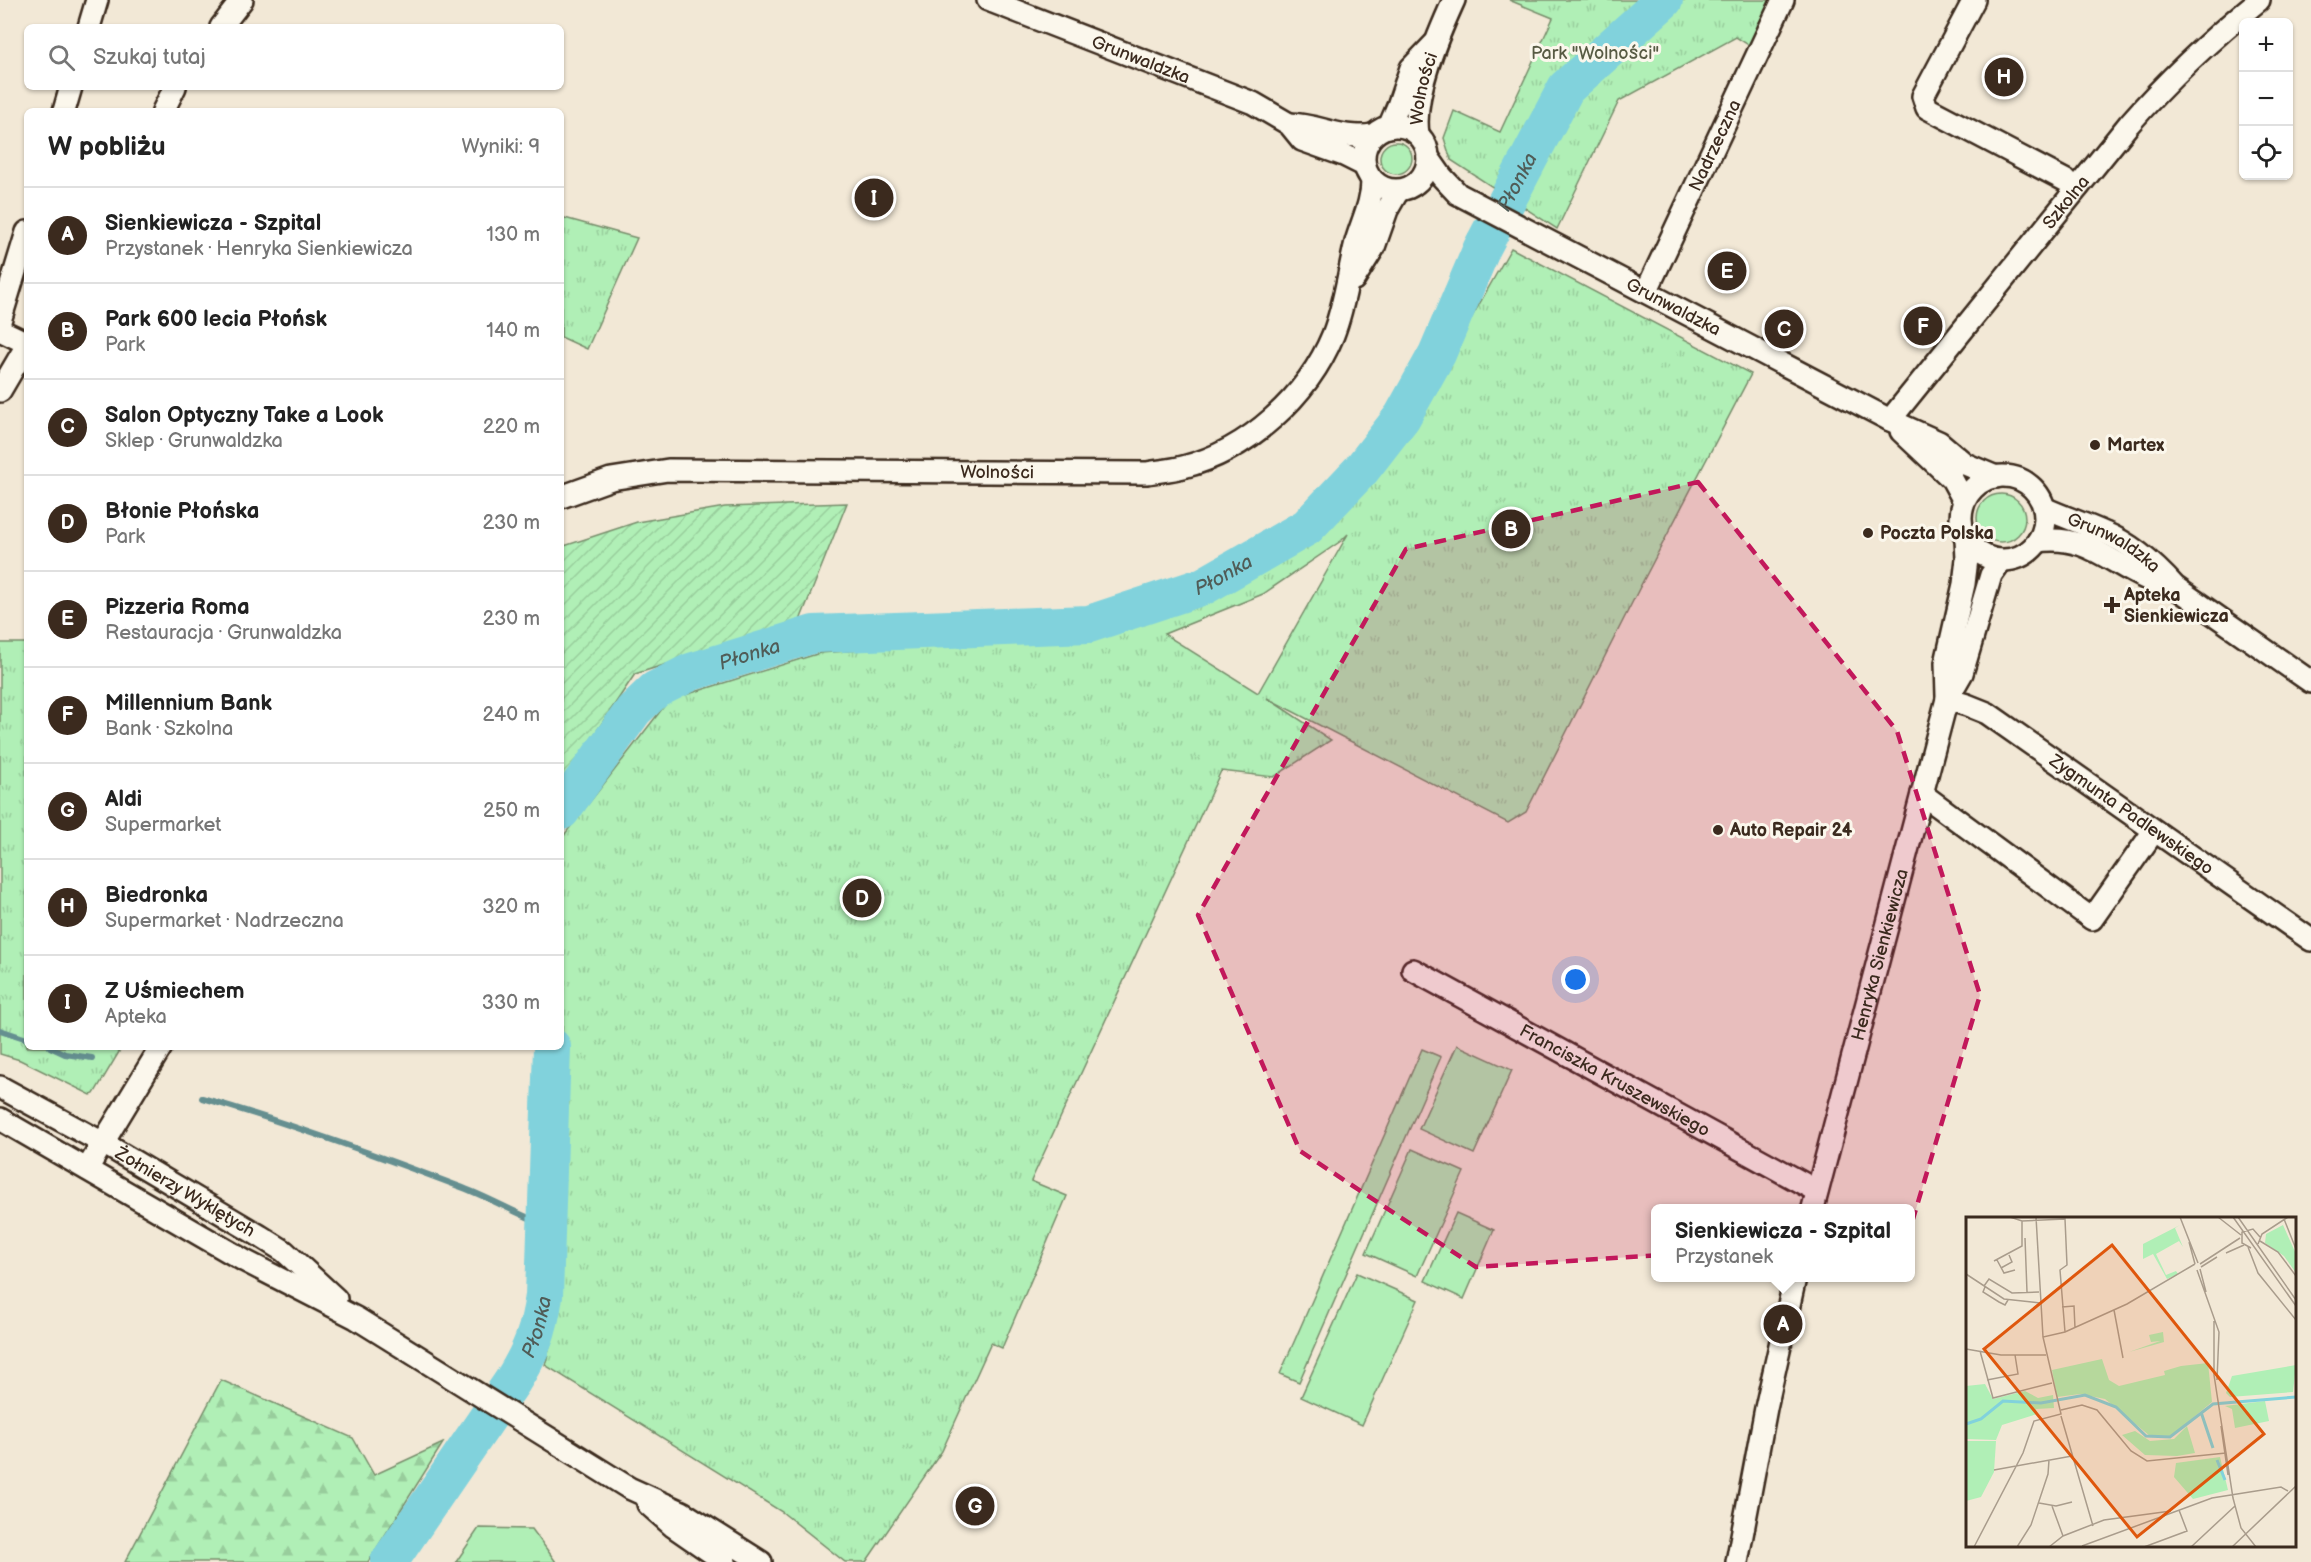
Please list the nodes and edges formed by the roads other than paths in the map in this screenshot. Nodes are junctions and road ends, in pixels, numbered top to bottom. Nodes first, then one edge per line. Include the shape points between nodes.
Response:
1 (97, 0) edge
2 (242, 0) edge
3 (989, 0) edge
4 (1454, 0) edge
5 (1783, 0) edge
6 (1974, 0) edge
7 (2259, 0) edge
8 (90, 24) edge
9 (223, 24) edge
10 (1434, 43) junction
11 (70, 90) edge
12 (174, 90) edge
13 (65, 108) edge
14 (164, 108) edge
15 (1289, 124) junction
16 (1381, 131) junction
17 (1418, 134) junction
18 (1428, 157) junction
19 (1368, 173) junction
20 (2078, 187) junction
21 (1405, 189) junction
22 (1458, 194) junction
23 (24, 242) edge
24 (1348, 290) junction
25 (1646, 292) junction
26 (0, 321) edge
27 (0, 330) edge
28 (24, 342) edge
29 (24, 349) edge
30 (0, 392) edge
31 (1890, 420) junction
32 (1996, 477) junction
33 (564, 496) edge
34 (1964, 501) junction
35 (2044, 508) junction
36 (1966, 540) junction
37 (2038, 542) junction
38 (2001, 561) junction
39 (2175, 587) junction
40 (2311, 682) edge
41 (1947, 699) junction
42 (1922, 794) junction
43 (2154, 831) junction
44 (2311, 940) edge
45 (1413, 970) dead end
46 (159, 1050) edge
47 (0, 1087) edge
48 (0, 1119) edge
49 (103, 1143) junction
50 (87, 1169) junction
51 (1815, 1200) edge
52 (1794, 1282) edge
53 (356, 1318) junction
54 (629, 1488) junction
55 (725, 1562) edge
56 (761, 1562) edge
57 (1737, 1562) edge

1 - 8 street
2 - 9 street
3 - 15 street, Grunwaldzka via 1253,103
4 - 10 street, Wolności
5 - 25 street, Nadrzeczna
6 - 20 street via 1923,96 1927,108
7 - 20 street, Szkolna via 2165,83
10 - 16 street, Wolności via 1412,68 1398,106
10 - 17 street, Wolności via 1417,110
11 - 13 street
12 - 14 street
15 - 16 street, Grunwaldzka via 1350,137
15 - 19 street, Grunwaldzka via 1302,140 1344,154
16 - 17 street via 1404,127
16 - 19 street via 1367,144 1364,154
17 - 18 street
18 - 21 street via 1424,175
18 - 22 street, Grunwaldzka
19 - 21 street via 1384,189
19 - 24 street, Wolności via 1369,204 1356,242
20 - 31 street, Szkolna
21 - 22 street, Grunwaldzka
21 - 24 street, Wolności via 1387,210 1374,247
22 - 25 street, Grunwaldzka
23 - 26 street
24 - 33 street, Wolności via 1323,356 1283,409 1255,433 1185,467 1147,473 668,470 611,479
25 - 31 street, Grunwaldzka
27 - 28 street
29 - 30 street
31 - 32 street, Grunwaldzka via 1939,442 1965,464
31 - 34 street, Grunwaldzka via 1952,479
32 - 34 street via 1977,485
32 - 35 street via 2008,476 2026,483
34 - 36 street via 1961,521
35 - 37 street via 2045,525
35 - 39 street, Grunwaldzka via 2130,546
36 - 38 street via 1981,555
36 - 41 street, Henryka Sienkiewicza via 1964,584 1946,663
37 - 38 street via 2016,559
37 - 39 street, Grunwaldzka via 2077,542 2148,579
38 - 41 street, Henryka Sienkiewicza via 1991,575 1962,673
39 - 40 street, Grunwaldzka
41 - 42 street, Henryka Sienkiewicza
41 - 43 street, Zygmunta Padlewskiego via 1987,713
42 - 43 street via 2092,919
42 - 51 street, Henryka Sienkiewicza
43 - 44 street, Zygmunta Padlewskiego
45 - 51 street, Franciszka Kruszewskiego
46 - 49 street
47 - 49 street, Żołnierzy Wyklętych
48 - 50 street, Żołnierzy Wyklętych
49 - 50 street
49 - 53 street, Żołnierzy Wyklętych via 284,1251
50 - 53 street, Żołnierzy Wyklętych via 245,1261
52 - 57 street
53 - 54 street, Żołnierzy Wyklętych
54 - 55 street via 673,1526
54 - 56 street via 692,1518

